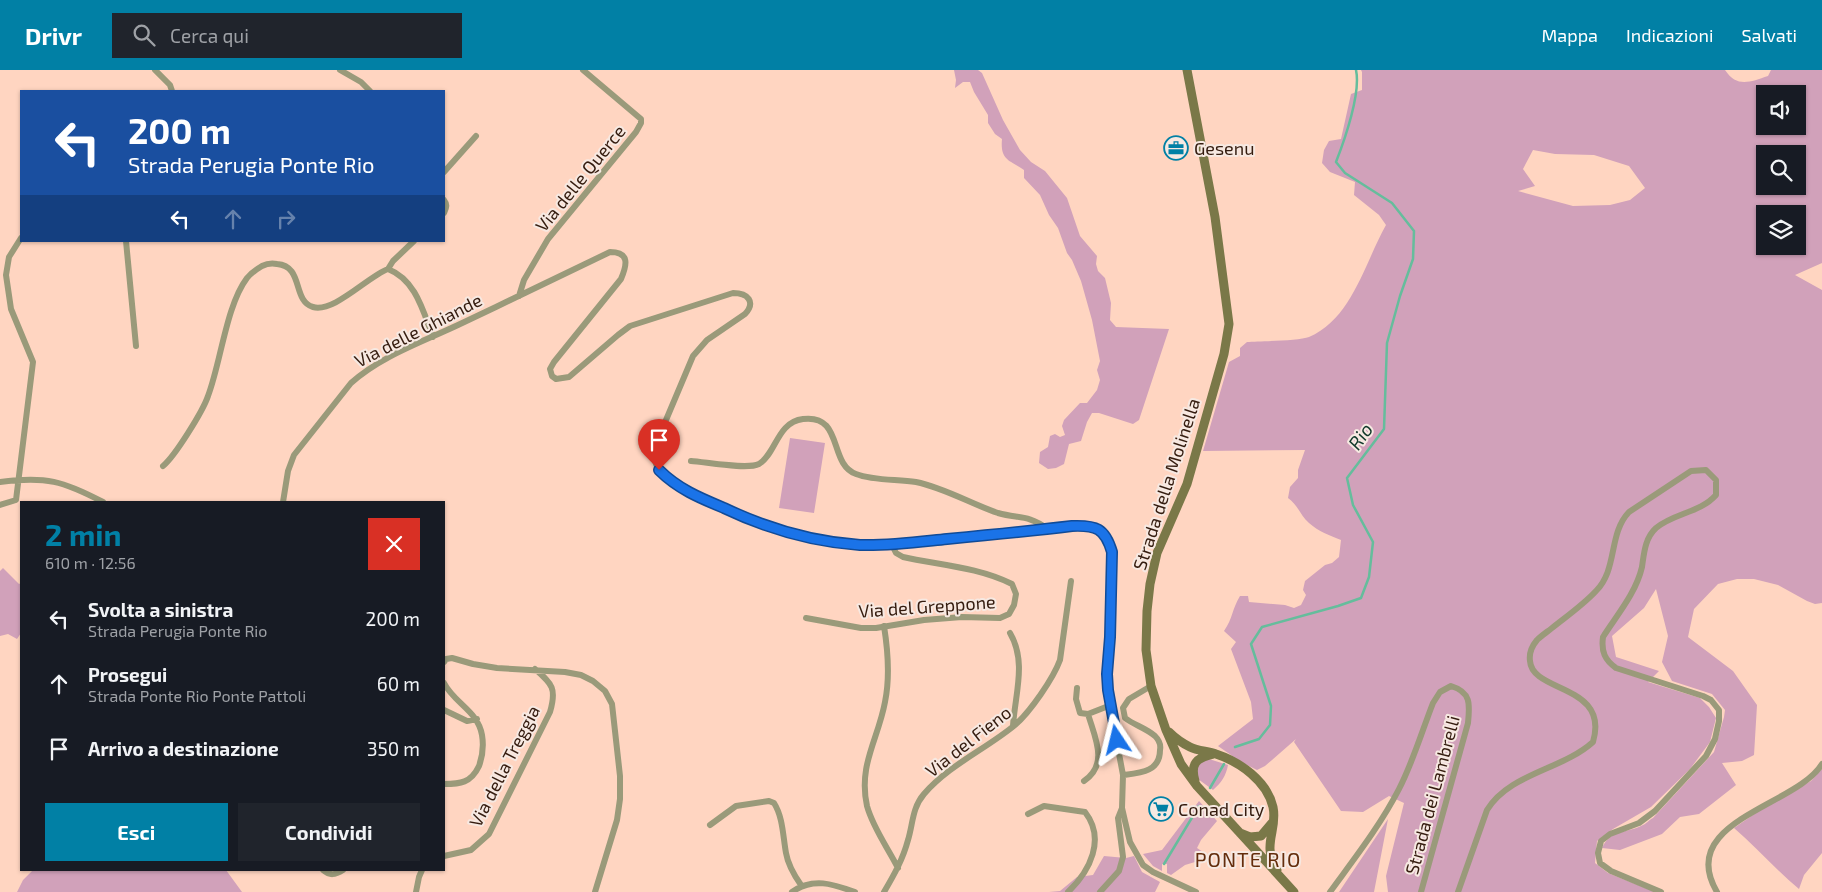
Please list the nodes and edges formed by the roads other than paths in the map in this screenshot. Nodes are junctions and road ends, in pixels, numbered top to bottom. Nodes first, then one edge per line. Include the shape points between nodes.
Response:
1 (155, 70) edge
2 (340, 70) edge
3 (583, 70) edge
4 (1187, 70) edge
5 (172, 90) edge
6 (369, 90) edge
7 (476, 136) dead end
8 (445, 171) edge
9 (20, 240) edge
10 (126, 242) edge
11 (413, 242) edge
12 (388, 269) junction
13 (519, 296) junction
14 (432, 337) junction
15 (136, 346) dead end
16 (691, 461) dead end
17 (163, 466) dead end
18 (18, 480) junction
19 (0, 482) edge
20 (101, 501) edge
21 (283, 501) edge
22 (0, 505) edge
23 (1048, 529) junction
24 (892, 545) junction
25 (1071, 581) dead end
26 (806, 618) dead end
27 (884, 626) junction
28 (1010, 633) dead end
29 (445, 660) edge
30 (535, 669) junction
31 (445, 684) edge
32 (1151, 686) junction
33 (1077, 688) dead end
34 (1111, 705) junction
35 (445, 710) edge
36 (1088, 714) junction
37 (477, 719) junction
38 (1014, 726) junction
39 (1166, 730) junction
40 (1192, 748) junction
41 (1216, 754) junction
42 (1181, 764) junction
43 (1822, 764) edge
44 (1123, 775) junction
45 (1084, 781) dead end
46 (445, 784) edge
47 (1197, 786) junction
48 (1122, 808) junction
49 (1028, 814) dead end
50 (1274, 819) junction
51 (710, 826) dead end
52 (1238, 832) junction
53 (445, 856) edge
54 (898, 868) junction
55 (324, 871) edge
56 (342, 871) edge
57 (422, 871) edge
58 (801, 885) junction
59 (1287, 885) junction
60 (416, 892) edge
61 (595, 892) edge
62 (792, 892) edge
63 (855, 892) edge
64 (884, 892) edge
65 (1068, 892) edge
66 (1100, 892) edge
67 (1196, 892) edge
68 (1294, 892) edge
69 (1330, 892) edge
70 (1421, 892) edge
71 (1458, 892) edge
72 (1661, 892) edge
73 (1717, 892) edge

1 - 5 street
2 - 6 street
3 - 13 street, Via delle Querce via 641,122 548,239 524,280
4 - 32 main road, Strada della Molinella via 1215,217 1228,324 1224,354 1187,484 1157,554 1150,584 1146,650
7 - 8 street
9 - 18 street via 10,257 6,275 11,308 33,362
10 - 15 street
11 - 12 street
12 - 14 street via 404,278 419,300
12 - 17 street via 377,273 332,305 322,308 311,307 305,301 293,272 284,265 264,265 249,276 233,307 208,398 182,442
13 - 14 street, Via delle Ghiande
13 - 24 street, Via delle Ghiande via 610,252 623,255 626,263 622,279 554,362 550,369 556,379 569,377 630,326 733,293 747,296 750,309 707,340 693,356 658,439 655,461 659,470 686,491 773,528 857,545
14 - 21 street, Via delle Ghiande via 374,365 351,383 294,454
16 - 23 street via 744,466 759,464 790,424 804,419 815,420 825,424 842,463 856,474 931,485 999,513 1033,520
18 - 19 street
18 - 20 street via 52,481 71,486
18 - 22 street via 16,500
23 - 24 street
23 - 34 street via 1095,527 1103,533 1112,552 1107,674
24 - 27 street, Via del Greppone via 903,557 1002,579 1012,584 1016,594 1009,614 1000,618 962,617
25 - 38 street, Via del Fieno via 1060,660 1024,717
26 - 27 street, Via del Greppone via 860,628
27 - 54 street via 888,650 885,702 865,768 865,788 871,816
28 - 38 street via 1017,645 1020,665
29 - 30 street via 452,658 497,668
30 - 53 street, Via della Treggia via 550,683 553,692 550,712 489,834 471,850
30 - 61 street via 581,675 604,691 612,704 620,800
31 - 37 street, Via della Treggia
32 - 39 main road, Strada della Molinella
32 - 44 street via 1129,699 1123,708 1125,718 1157,738 1160,757 1156,766 1147,772
33 - 36 street via 1080,713
34 - 36 street
34 - 44 street
35 - 37 street via 467,721
36 - 45 street via 1099,762 1094,773
37 - 46 street, Via della Treggia via 484,748 477,769 469,780
38 - 54 street, Via del Fieno via 950,771 924,794 914,812
39 - 40 main road
39 - 42 main road, Strada della Molinella
40 - 41 main road
40 - 42 main road via 1182,756
41 - 47 main road via 1196,762 1193,774
41 - 50 main road via 1236,762 1262,784 1272,805
42 - 47 main road, Strada della Molinella
43 - 73 street via 1805,782 1758,807 1715,843 1710,852 1708,870
44 - 48 street
47 - 52 main road, Strada della Molinella
48 - 66 street via 1118,818 1123,857 1119,871
48 - 67 street via 1130,842 1143,865
49 - 65 street via 1044,806 1063,808 1085,812 1092,821 1096,839 1091,860
50 - 52 main road via 1261,836 1250,837
50 - 59 main road via 1269,851
51 - 58 street via 736,806 774,803 781,820 786,855
52 - 59 main road, Strada della Molinella
54 - 64 street, Via del Fieno
55 - 56 street via 336,875
57 - 60 street
58 - 62 street
58 - 63 street via 829,882
59 - 68 main road
69 - 70 street, Strada dei Lambrelli via 1378,826 1400,788 1433,703 1440,692 1451,686 1467,696 1469,715
71 - 72 street via 1487,810 1494,799 1587,747 1596,734 1596,719 1589,704 1535,673 1530,664 1530,652 1537,640 1583,603 1606,578 1617,532 1629,512 1691,471 1706,470 1716,480 1716,495 1709,503 1664,523 1650,536 1637,582 1603,637 1601,647 1616,668 1703,696 1719,710 1715,739 1706,756 1655,811 1601,841 1600,863 1611,871

